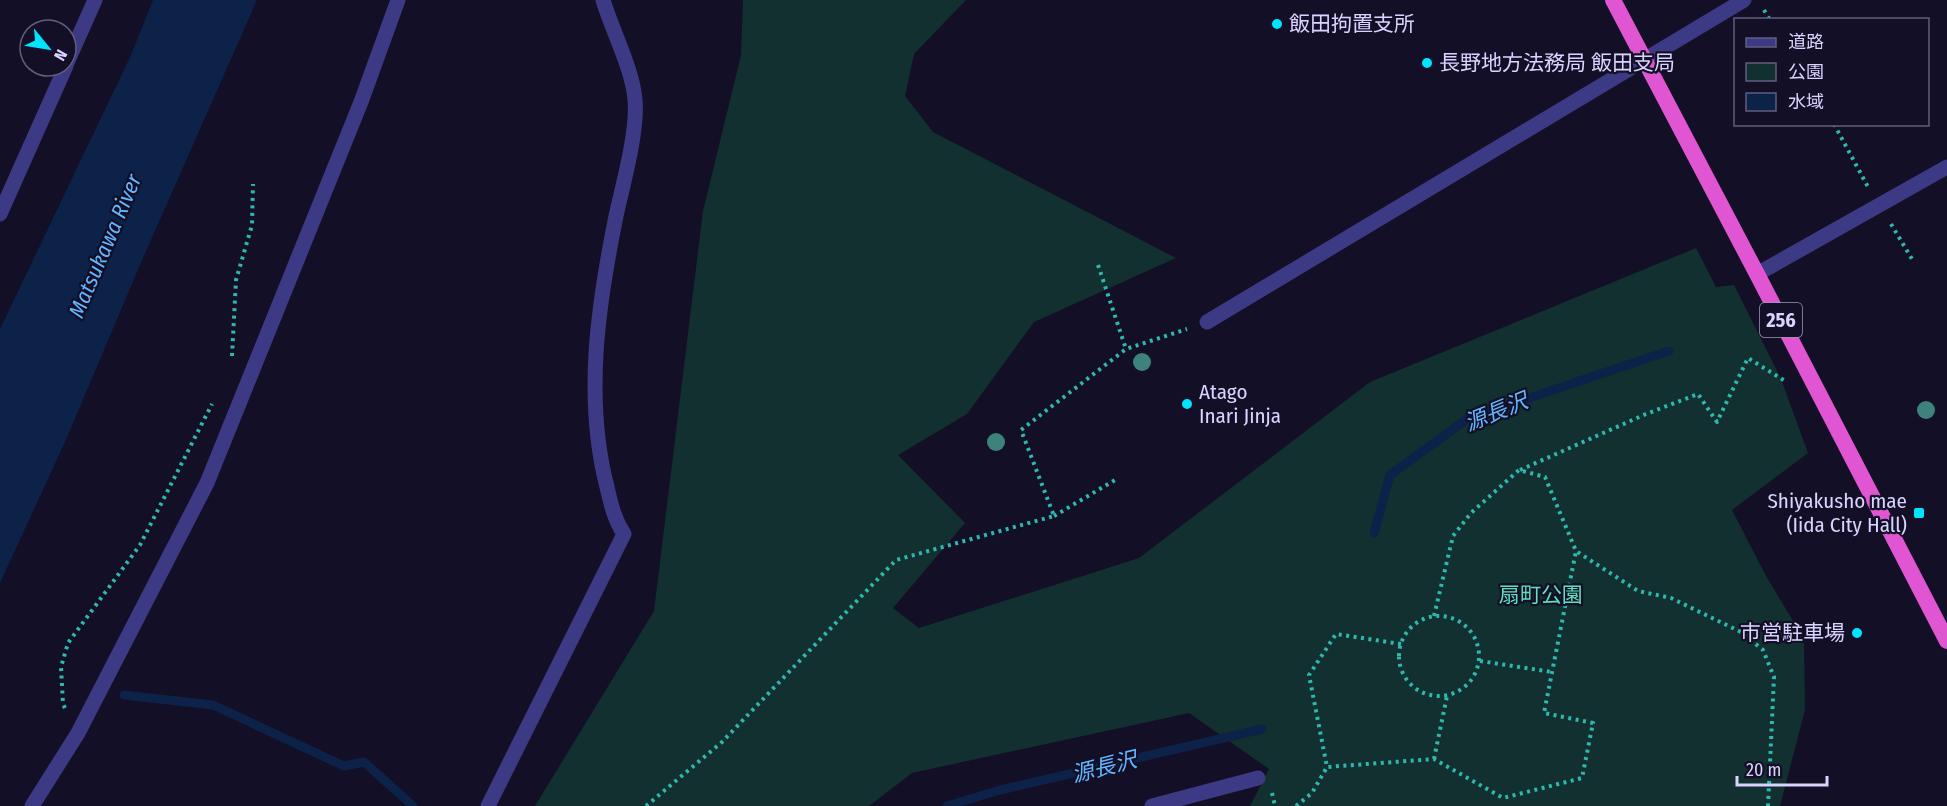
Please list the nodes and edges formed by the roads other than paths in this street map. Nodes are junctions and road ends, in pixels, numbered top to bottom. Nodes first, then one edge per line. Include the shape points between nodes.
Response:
1 (95, 0) edge
2 (398, 0) edge
3 (603, 0) edge
4 (1613, 0) edge
5 (1744, 0) edge
6 (78, 38) edge
7 (1645, 59) junction
8 (60, 78) edge
9 (1947, 166) edge
10 (0, 214) edge
11 (1757, 274) junction
12 (1206, 322) road end
13 (1947, 641) edge
14 (1258, 778) dead end
15 (32, 806) edge
16 (488, 806) edge
17 (1152, 806) edge

1 - 6 street
2 - 15 street via 361,102 207,483 78,733
3 - 16 street via 635,99 634,126 597,332 594,403 600,461 616,521 624,534
4 - 7 highway, 256
5 - 7 street
7 - 11 highway, 256
7 - 12 street
8 - 10 street
9 - 11 street
11 - 13 highway, 256
14 - 17 street

